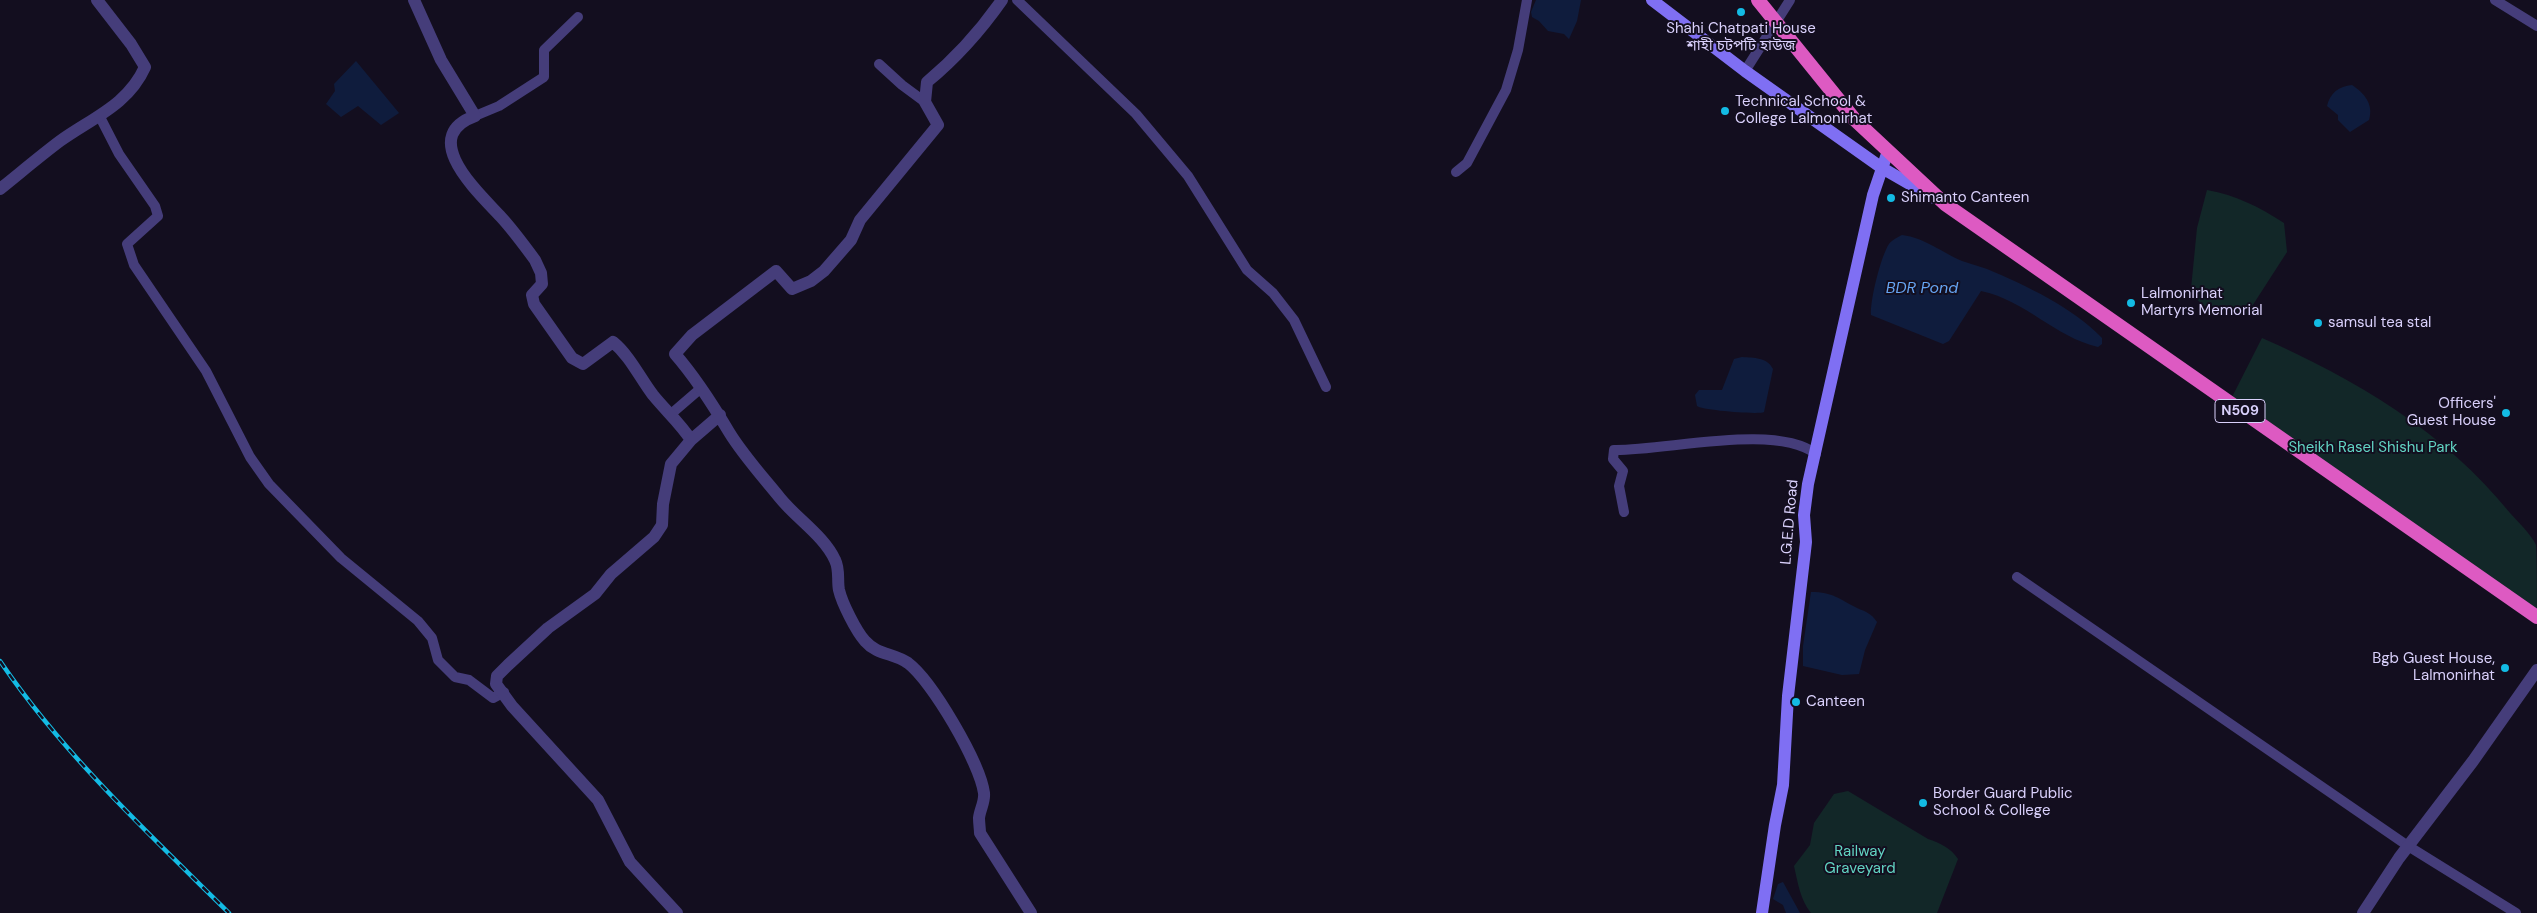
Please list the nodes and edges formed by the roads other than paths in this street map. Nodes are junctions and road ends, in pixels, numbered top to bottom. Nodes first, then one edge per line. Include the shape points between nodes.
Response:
1 (97, 0) edge
2 (414, 0) edge
3 (1002, 0) edge
4 (1017, 0) edge
5 (1527, 0) edge
6 (1652, 0) edge
7 (1758, 0) edge
8 (1790, 0) edge
9 (2495, 0) edge
10 (578, 17) dead end
11 (1775, 21) junction
12 (2537, 26) edge
13 (879, 64) dead end
14 (1745, 71) junction
15 (925, 102) junction
16 (475, 116) junction
17 (100, 117) junction
18 (1888, 150) junction
19 (1882, 168) junction
20 (1456, 172) dead end
21 (0, 189) edge
22 (1945, 204) junction
23 (1326, 387) dead end
24 (700, 389) junction
25 (671, 414) junction
26 (720, 415) junction
27 (691, 440) junction
28 (1816, 454) junction
29 (1624, 512) dead end
30 (2017, 577) dead end
31 (2537, 617) edge
32 (2537, 670) edge
33 (504, 692) junction
34 (2408, 846) junction
35 (677, 913) edge
36 (1031, 913) edge
37 (1762, 913) edge
38 (2363, 913) edge
39 (2516, 913) edge

1 - 17 street via 145,67 139,81 126,96
2 - 16 street via 441,60
3 - 15 street via 983,27 944,69 927,82
4 - 23 street via 1136,114 1188,176 1247,270 1273,293 1294,320
5 - 20 street via 1518,50 1506,90 1467,162
6 - 14 main road
7 - 11 highway, N509
8 - 11 street
9 - 12 street
10 - 16 street via 544,50 544,77 499,106
11 - 14 street
11 - 18 highway, N509 via 1855,120
13 - 15 street
14 - 19 main road
15 - 24 street via 938,125 860,220 851,240 824,271 792,289 776,271 692,335 675,354
16 - 25 street via 454,130 452,155 463,174 535,260 542,284 532,296 542,318 572,358 583,364 614,342
17 - 21 street via 61,141
17 - 33 street via 158,216 127,244 134,265 206,371 250,457 268,484 340,558 418,621 432,638 438,660 455,676 470,680 493,698
18 - 19 main road, L.G.E.D Road
18 - 22 highway, N509
19 - 22 main road
19 - 28 main road, L.G.E.D Road
22 - 31 highway, N509
24 - 25 street
24 - 26 street
25 - 27 street
26 - 27 street
26 - 36 street via 729,432 789,509 817,536 835,560 843,602 865,641 878,652 908,663 950,720 982,782 980,834
27 - 33 street via 671,464 662,504 662,525 654,536 611,574 596,594 548,628 497,676 496,684
28 - 29 street via 1809,448 1782,441 1756,439 1614,450 1614,459 1622,471 1619,486
28 - 37 main road, L.G.E.D Road via 1804,515 1806,542 1788,696 1783,785
30 - 34 street
32 - 34 street
33 - 35 street via 512,706 598,800 630,862
34 - 38 street
34 - 39 street

